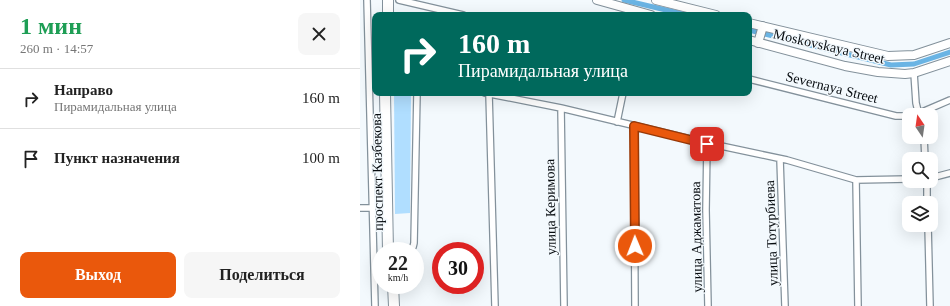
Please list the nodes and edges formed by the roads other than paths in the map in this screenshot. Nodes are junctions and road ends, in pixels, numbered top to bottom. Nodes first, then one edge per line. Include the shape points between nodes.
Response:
1 (367, 0) edge
2 (384, 0) edge
3 (388, 0) edge
4 (399, 0) edge
5 (598, 0) edge
6 (656, 0) edge
7 (384, 12) edge
8 (388, 12) edge
9 (450, 12) edge
10 (631, 12) edge
11 (704, 12) edge
12 (752, 24) edge
13 (763, 26) junction
14 (752, 41) edge
15 (758, 43) junction
16 (950, 43) edge
17 (950, 61) edge
18 (914, 73) junction
19 (752, 80) edge
20 (385, 96) edge
21 (389, 96) edge
22 (416, 96) edge
23 (487, 96) edge
24 (502, 96) edge
25 (622, 96) edge
26 (950, 100) edge
27 (561, 108) junction
28 (917, 108) edge
29 (933, 108) edge
30 (902, 116) edge
31 (617, 122) junction
32 (634, 126) junction
33 (707, 144) junction
34 (780, 159) junction
35 (950, 173) edge
36 (938, 176) edge
37 (856, 180) junction
38 (902, 180) edge
39 (360, 208) edge
40 (373, 208) junction
41 (928, 232) edge
42 (374, 242) edge
43 (389, 242) edge
44 (389, 242) edge
45 (414, 242) edge
46 (375, 294) edge
47 (389, 294) edge
48 (393, 294) edge
49 (375, 306) edge
50 (389, 306) edge
51 (394, 306) edge
52 (495, 306) edge
53 (564, 306) edge
54 (636, 306) edge
55 (708, 306) edge
56 (785, 306) edge
57 (858, 306) edge
58 (930, 306) edge

1 - 40 street
2 - 7 highway
3 - 8 highway
4 - 9 street
5 - 10 main road
6 - 11 main road
12 - 13 main road, Moskovskaya Street
13 - 15 main road
13 - 16 main road, Moskovskaya Street via 888,56 914,55
14 - 15 main road, Moskovskaya Street
15 - 18 main road, Moskovskaya Street via 845,66 878,72
17 - 18 main road, Moskovskaya Street
18 - 28 street
19 - 30 street, Severnaya Street
20 - 43 highway, проспект Казбекова
21 - 44 highway, проспект Казбекова
22 - 45 street
23 - 52 street
24 - 27 street
25 - 31 street
26 - 29 street
27 - 31 street
27 - 53 street, улица Керимова
31 - 32 street
32 - 33 street
32 - 54 street
33 - 34 street
33 - 55 street, улица Аджаматова
34 - 37 street
34 - 56 street, улица Тотурбиева
35 - 36 street
37 - 38 street
37 - 57 street
39 - 40 street
40 - 42 street
41 - 58 street
46 - 49 street
47 - 50 highway
48 - 51 highway

